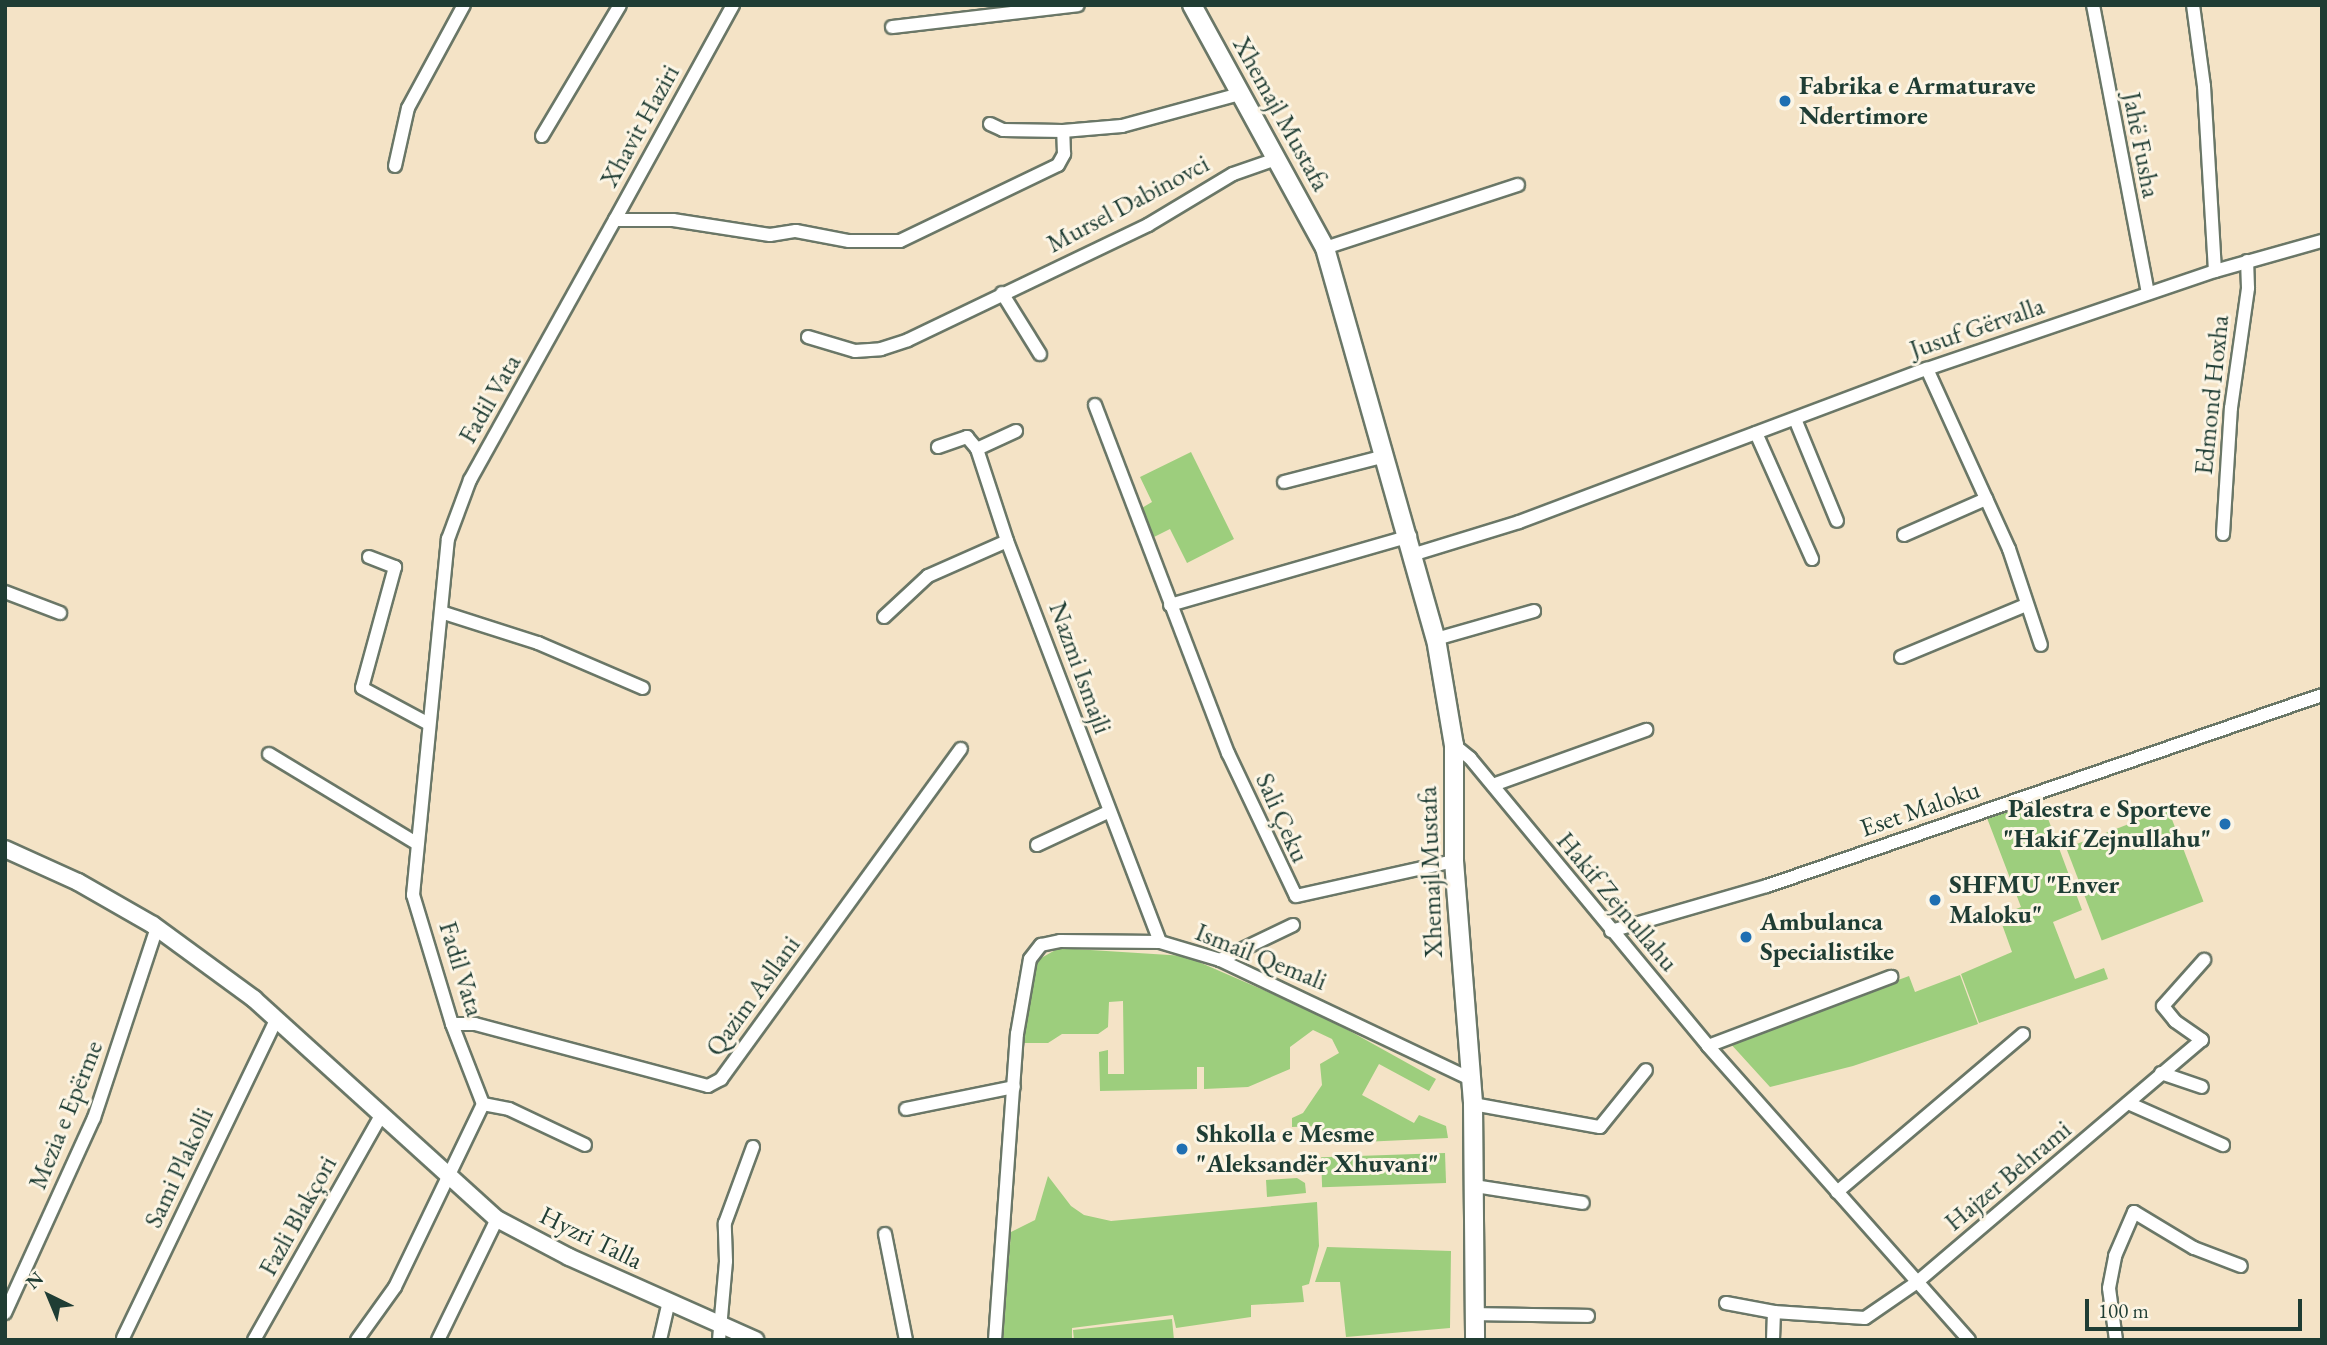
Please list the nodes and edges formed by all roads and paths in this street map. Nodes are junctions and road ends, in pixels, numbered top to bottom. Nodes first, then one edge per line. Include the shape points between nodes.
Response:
1 (464, 5) edge
2 (620, 5) edge
3 (733, 5) edge
4 (1078, 5) edge
5 (1192, 5) edge
6 (2093, 5) edge
7 (2193, 5) edge
8 (892, 27) dead end
9 (1240, 94) junction
10 (990, 124) dead end
11 (1063, 131) junction
12 (542, 136) dead end
13 (1276, 159) junction
14 (395, 166) dead end
15 (1518, 185) dead end
16 (615, 220) junction
17 (2322, 241) edge
18 (1325, 248) junction
19 (2247, 261) junction
20 (2215, 271) junction
21 (1002, 293) junction
22 (2148, 293) junction
23 (808, 337) dead end
24 (1040, 354) dead end
25 (1927, 369) junction
26 (1095, 405) dead end
27 (1795, 419) junction
28 (1016, 431) dead end
29 (1756, 433) junction
30 (939, 447) dead end
31 (977, 449) junction
32 (1385, 456) junction
33 (1284, 482) dead end
34 (1986, 499) junction
35 (1837, 520) dead end
36 (2223, 534) dead end
37 (1904, 535) dead end
38 (1410, 536) junction
39 (1007, 541) junction
40 (1415, 554) junction
41 (369, 557) dead end
42 (1812, 559) dead end
43 (5, 592) edge
44 (1170, 605) junction
45 (2026, 605) junction
46 (1534, 611) dead end
47 (60, 613) dead end
48 (444, 613) junction
49 (884, 617) dead end
50 (1436, 639) junction
51 (2040, 645) dead end
52 (1901, 657) dead end
53 (643, 688) dead end
54 (2322, 695) edge
55 (427, 723) junction
56 (1646, 730) dead end
57 (1454, 745) junction
58 (961, 749) dead end
59 (269, 754) dead end
60 (1493, 785) junction
61 (1108, 813) junction
62 (415, 843) junction
63 (1037, 845) dead end
64 (5, 849) edge
65 (1454, 861) junction
66 (1293, 925) dead end
67 (157, 928) junction
68 (1611, 931) junction
69 (1160, 942) junction
70 (1220, 960) junction
71 (2204, 960) dead end
72 (1891, 977) dead end
73 (277, 1018) junction
74 (452, 1024) junction
75 (2023, 1034) dead end
76 (1709, 1046) junction
77 (1646, 1070) dead end
78 (2161, 1073) junction
79 (1469, 1078) junction
80 (1014, 1087) junction
81 (2202, 1087) dead end
82 (2128, 1103) junction
83 (483, 1104) junction
84 (1473, 1104) junction
85 (906, 1109) dead end
86 (382, 1114) junction
87 (585, 1145) dead end
88 (2222, 1145) dead end
89 (753, 1147) dead end
90 (448, 1177) junction
91 (1475, 1186) junction
92 (1837, 1192) junction
93 (1583, 1203) dead end
94 (497, 1219) junction
95 (885, 1234) dead end
96 (2241, 1266) dead end
97 (1916, 1283) junction
98 (669, 1301) junction
99 (1726, 1303) dead end
100 (1774, 1312) junction
101 (5, 1313) edge
102 (1476, 1314) junction
103 (1588, 1316) dead end
104 (723, 1323) junction
105 (122, 1338) dead end
106 (2115, 1339) edge
107 (254, 1340) edge
108 (357, 1340) edge
109 (438, 1340) edge
110 (660, 1340) edge
111 (719, 1340) edge
112 (755, 1340) edge
113 (906, 1340) edge
114 (995, 1340) edge
115 (1475, 1340) edge
116 (1773, 1340) edge
117 (1969, 1340) edge

1 - 14 street via 408,108
2 - 12 street
3 - 16 street, Xhavit Haziri
4 - 8 street
5 - 9 main road, Xhemajl Mustafa
6 - 22 street, Jahë Fusha
7 - 20 street via 2204,86
9 - 11 street via 1122,126
9 - 13 main road, Xhemajl Mustafa
10 - 11 street via 1003,131
11 - 16 street, Xhavit Haziri via 1064,154 1058,165 900,241 849,241 796,231 770,235 673,220
13 - 18 main road, Xhemajl Mustafa
13 - 21 street, Mursel Dabinovci via 1233,174 1148,225
15 - 18 street
16 - 48 street, Fadil Vata via 470,480 448,539
17 - 19 street, Jusuf Gërvalla
18 - 32 main road, Xhemajl Mustafa
19 - 20 street, Jusuf Gërvalla
19 - 36 street, Edmond Hoxha
20 - 22 street, Jusuf Gërvalla
21 - 23 street, Mursel Dabinovci via 965,314 881,349 855,351
21 - 24 street
22 - 25 street, Jusuf Gërvalla
25 - 27 street, Jusuf Gërvalla
25 - 34 street
26 - 44 street, Sali Çeku
27 - 29 street, Jusuf Gërvalla
27 - 35 street
28 - 31 street
29 - 40 street, Jusuf Gërvalla via 1519,522
29 - 42 street
30 - 31 street via 972,437
31 - 39 street, Nazmi Ismajli
32 - 33 street
32 - 38 main road, Xhemajl Mustafa
34 - 37 street
34 - 45 street via 2009,549
38 - 40 main road, Xhemajl Mustafa
38 - 44 street
39 - 49 street via 928,576
39 - 61 street, Nazmi Ismajli
40 - 50 main road, Xhemajl Mustafa
41 - 55 street via 395,567 362,688
43 - 47 street
44 - 65 street, Sali Çeku via 1228,753 1296,896
45 - 51 street
45 - 52 street
46 - 50 street
48 - 53 street via 526,638
48 - 55 street, Fadil Vata
50 - 57 main road, Xhemajl Mustafa
54 - 68 street, Eset Maloku via 1767,886
55 - 62 street, Fadil Vata
56 - 60 street
57 - 60 street, Hakif Zejnullahu
57 - 65 main road, Xhemajl Mustafa
58 - 74 street, Qazim Asllani via 721,1079 708,1086 475,1024
59 - 62 street
60 - 68 street, Hakif Zejnullahu
61 - 63 street
61 - 69 street, Nazmi Ismajli
62 - 74 street, Fadil Vata via 413,895
64 - 67 street via 78,882
65 - 79 main road, Xhemajl Mustafa
66 - 70 street
67 - 73 street
67 - 101 street, Mezia e Epërme via 94,1118
68 - 76 street, Hakif Zejnullahu
69 - 70 street, Ismail Qemali
69 - 80 street, Ismail Qemali via 1060,941 1041,946 1030,959
70 - 79 street, Ismail Qemali
71 - 78 street, Hajzer Behrami via 2163,1006 2202,1040
72 - 76 street
73 - 86 street
73 - 105 street, Sami Plakolli
74 - 83 street, Fadil Vata
75 - 92 street
76 - 92 street, Hakif Zejnullahu
77 - 84 street via 1600,1127
78 - 81 street
78 - 82 street, Hajzer Behrami
79 - 84 main road, Xhemajl Mustafa
80 - 85 street
80 - 114 street, Ismail Qemali
82 - 88 street
82 - 97 street, Hajzer Behrami
83 - 87 street via 509,1109
83 - 90 street
84 - 91 main road, Xhemajl Mustafa
86 - 90 street
86 - 107 street, Fazli Blakçori
89 - 104 street via 725,1223
90 - 94 street, Hyzri Talla
90 - 108 street via 395,1287
91 - 93 street
91 - 102 main road, Xhemajl Mustafa
92 - 97 street, Hakif Zejnullahu
94 - 98 street, Hyzri Talla
94 - 109 street
95 - 113 street
96 - 106 street via 2194,1248 2134,1212 2115,1256 2109,1288
97 - 100 street, Hajzer Behrami via 1865,1318
97 - 117 street, Hakif Zejnullahu
98 - 104 street, Hyzri Talla
98 - 110 street
99 - 100 street, Hajzer Behrami
100 - 116 street
102 - 103 street
102 - 115 main road, Xhemajl Mustafa
104 - 111 street
104 - 112 street, Hyzri Talla

